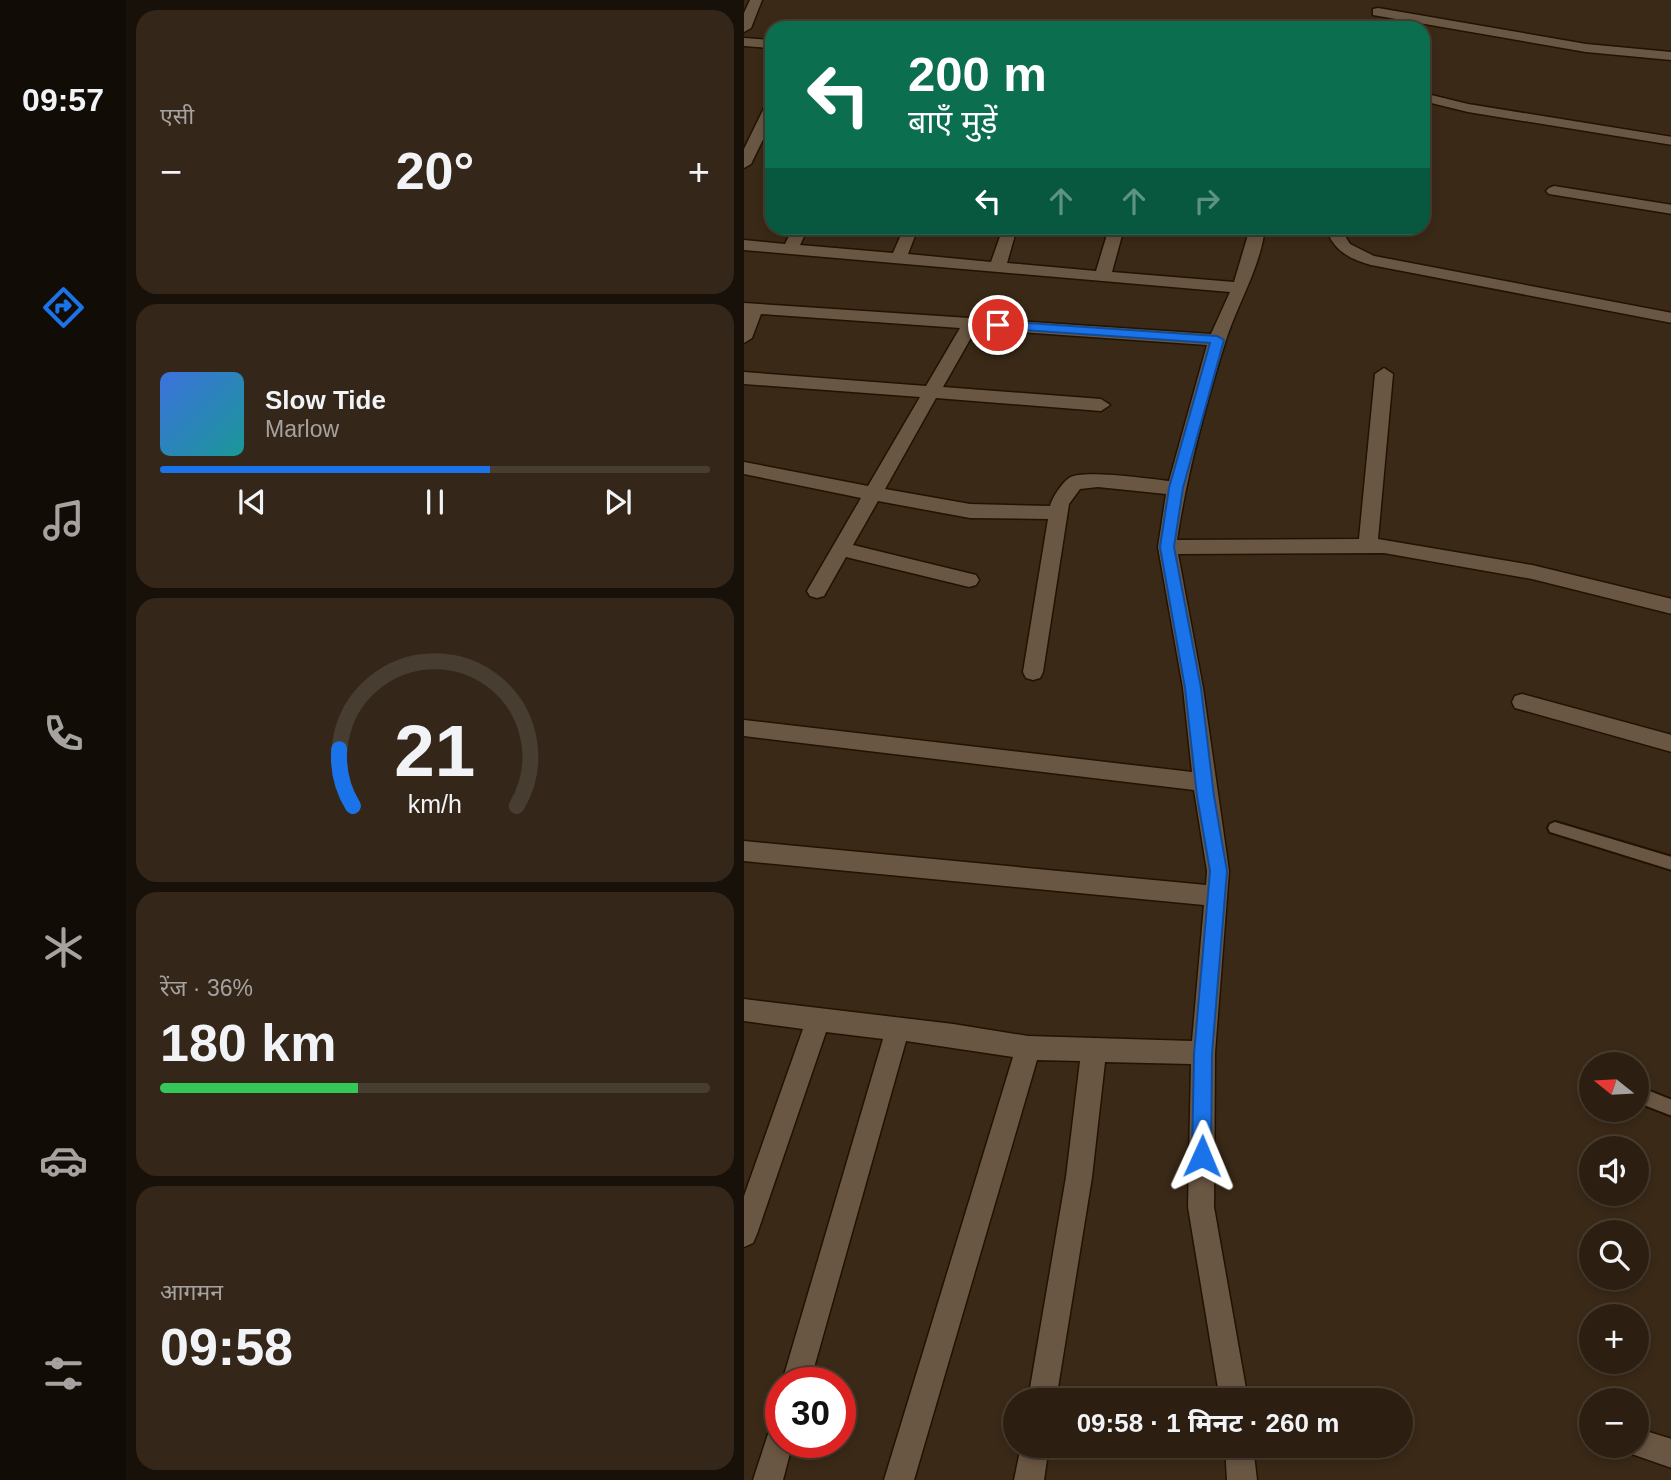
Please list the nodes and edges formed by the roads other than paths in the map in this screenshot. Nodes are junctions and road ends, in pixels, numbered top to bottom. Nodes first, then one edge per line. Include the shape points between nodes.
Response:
1 (756, 0) edge
2 (1381, 6) edge
3 (744, 28) edge
4 (744, 42) edge
5 (765, 44) edge
6 (1671, 56) edge
7 (1430, 99) edge
8 (765, 120) edge
9 (1671, 141) edge
10 (744, 164) edge
11 (1554, 191) dead end
12 (1671, 210) edge
13 (798, 235) edge
14 (908, 235) edge
15 (1008, 235) edge
16 (1115, 235) edge
17 (1256, 235) edge
18 (1336, 235) edge
19 (744, 245) edge
20 (790, 250) junction
21 (898, 259) junction
22 (997, 268) junction
23 (1102, 277) junction
24 (1240, 289) junction
25 (750, 308) edge
26 (1671, 318) edge
27 (971, 323) junction
28 (744, 338) edge
29 (1217, 340) junction
30 (1384, 373) dead end
31 (744, 378) edge
32 (931, 392) junction
33 (1101, 405) dead end
34 (744, 468) edge
35 (1176, 488) junction
36 (871, 495) junction
37 (1058, 513) junction
38 (1368, 545) junction
39 (1167, 547) junction
40 (841, 549) junction
41 (969, 580) dead end
42 (817, 590) dead end
43 (1671, 607) edge
44 (1033, 672) dead end
45 (1522, 702) dead end
46 (744, 728) edge
47 (1671, 744) edge
48 (1204, 782) junction
49 (1555, 828) dead end
50 (744, 851) edge
51 (1671, 864) edge
52 (1217, 896) junction
53 (744, 1010) edge
54 (818, 1020) junction
55 (897, 1028) junction
56 (1028, 1048) junction
57 (1094, 1048) junction
58 (1203, 1054) junction
59 (1649, 1099) edge
60 (1671, 1108) edge
61 (744, 1234) edge
62 (800, 1367) edge
63 (1044, 1388) edge
64 (1232, 1388) edge
65 (1649, 1446) edge
66 (1671, 1454) edge
67 (774, 1458) edge
68 (1033, 1458) edge
69 (1240, 1458) edge
70 (768, 1480) edge
71 (899, 1480) edge
72 (1029, 1480) edge
73 (1242, 1480) edge

1 - 3 street
2 - 6 street via 1560,44
4 - 5 street
7 - 9 street
8 - 10 street
11 - 12 street
13 - 20 street
14 - 21 street
15 - 22 street
16 - 23 street
17 - 24 street
18 - 26 street via 1351,255 1377,262
19 - 20 street
20 - 21 street
21 - 22 street
22 - 23 street
23 - 24 street
24 - 29 street
25 - 27 street
25 - 28 street
27 - 29 street
27 - 32 street
29 - 35 street
30 - 38 street
31 - 32 street
32 - 33 street
32 - 36 street
34 - 36 street
35 - 37 street via 1075,483 1060,502
35 - 39 street
36 - 37 street via 970,510
36 - 40 street
37 - 44 street
38 - 39 street
38 - 43 street via 1532,572
39 - 48 street via 1193,688
40 - 41 street
40 - 42 street
45 - 47 street
46 - 48 street
48 - 52 street via 1218,871
49 - 51 lane
50 - 52 street
52 - 58 street
53 - 54 street
54 - 55 street
54 - 61 street
55 - 56 street
55 - 62 street
56 - 57 street
56 - 71 street
57 - 58 street
57 - 63 street via 1079,1177
58 - 64 street via 1201,1207
59 - 60 lane
65 - 66 street
67 - 70 street
68 - 72 street
69 - 73 street

